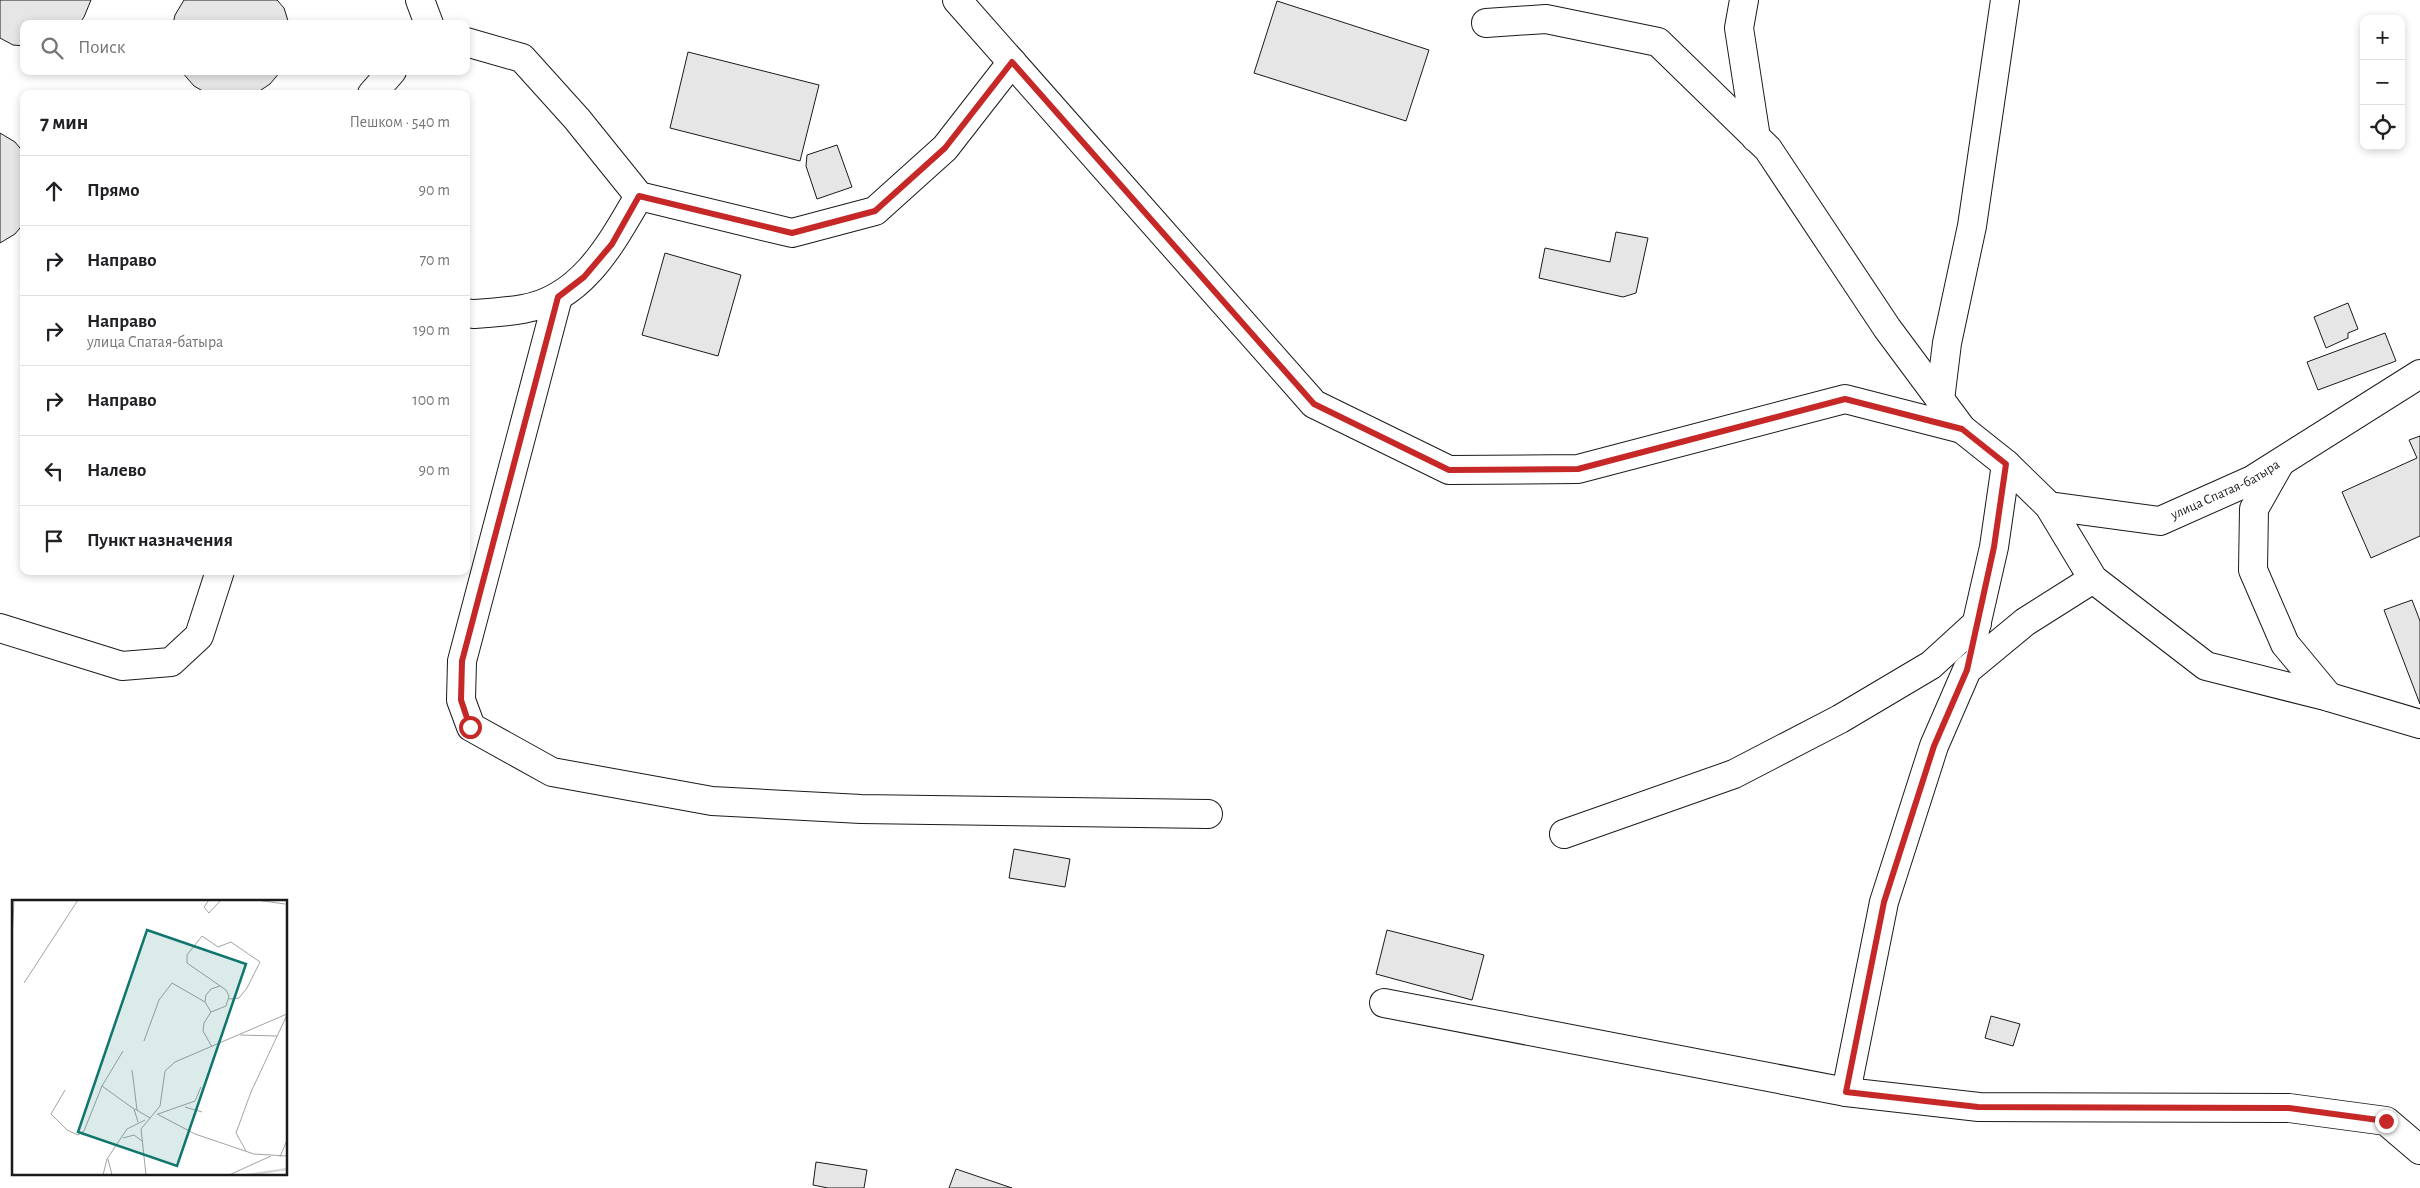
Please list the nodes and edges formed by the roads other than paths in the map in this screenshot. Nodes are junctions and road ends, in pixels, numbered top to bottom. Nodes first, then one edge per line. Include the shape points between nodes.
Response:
1 (420, 0) edge
2 (957, 0) edge
3 (1744, 0) edge
4 (2004, 0) edge
5 (428, 20) edge
6 (1486, 23) dead end
7 (470, 43) edge
8 (1012, 62) junction
9 (389, 75) edge
10 (375, 90) edge
11 (1756, 138) junction
12 (639, 196) junction
13 (558, 297) junction
14 (470, 314) edge
15 (2420, 374) edge
16 (1940, 400) junction
17 (1962, 429) junction
18 (2281, 462) junction
19 (2006, 464) junction
20 (2048, 506) junction
21 (219, 575) edge
22 (2093, 579) junction
23 (1977, 623) junction
24 (0, 628) edge
25 (1967, 670) junction
26 (2329, 697) junction
27 (2420, 724) edge
28 (1208, 814) dead end
29 (1564, 834) dead end
30 (1384, 1003) dead end
31 (1846, 1092) junction
32 (2420, 1150) edge

1 - 5 street
2 - 8 street
3 - 11 street via 1739,28
4 - 16 street via 1972,226 1947,343
6 - 11 street via 1546,19 1658,42
7 - 12 street via 522,58 577,119
8 - 12 street via 945,148 875,211 792,233
8 - 17 street via 1314,404 1449,470 1578,469 1845,399
9 - 10 street
11 - 16 street via 1768,149 1887,328
12 - 13 street via 612,244 584,277
13 - 14 street via 524,309
13 - 28 street via 462,661 461,700 470,727 552,772 712,801 861,809
15 - 18 street, улица Спатая-батыра
16 - 17 street
17 - 19 street
18 - 20 street, улица Спатая-батыра via 2252,480 2160,521
18 - 26 street via 2254,509 2253,570 2285,644
19 - 20 street
19 - 23 street via 1994,547
20 - 22 street
21 - 24 street via 199,636 171,662 122,666
22 - 25 street via 2025,622
22 - 26 street via 2206,666
23 - 25 street
23 - 29 street via 1931,665 1840,719 1734,774
25 - 31 street via 1934,746 1884,902
26 - 27 street
30 - 31 street
31 - 32 street via 1978,1107 2289,1108 2386,1121

